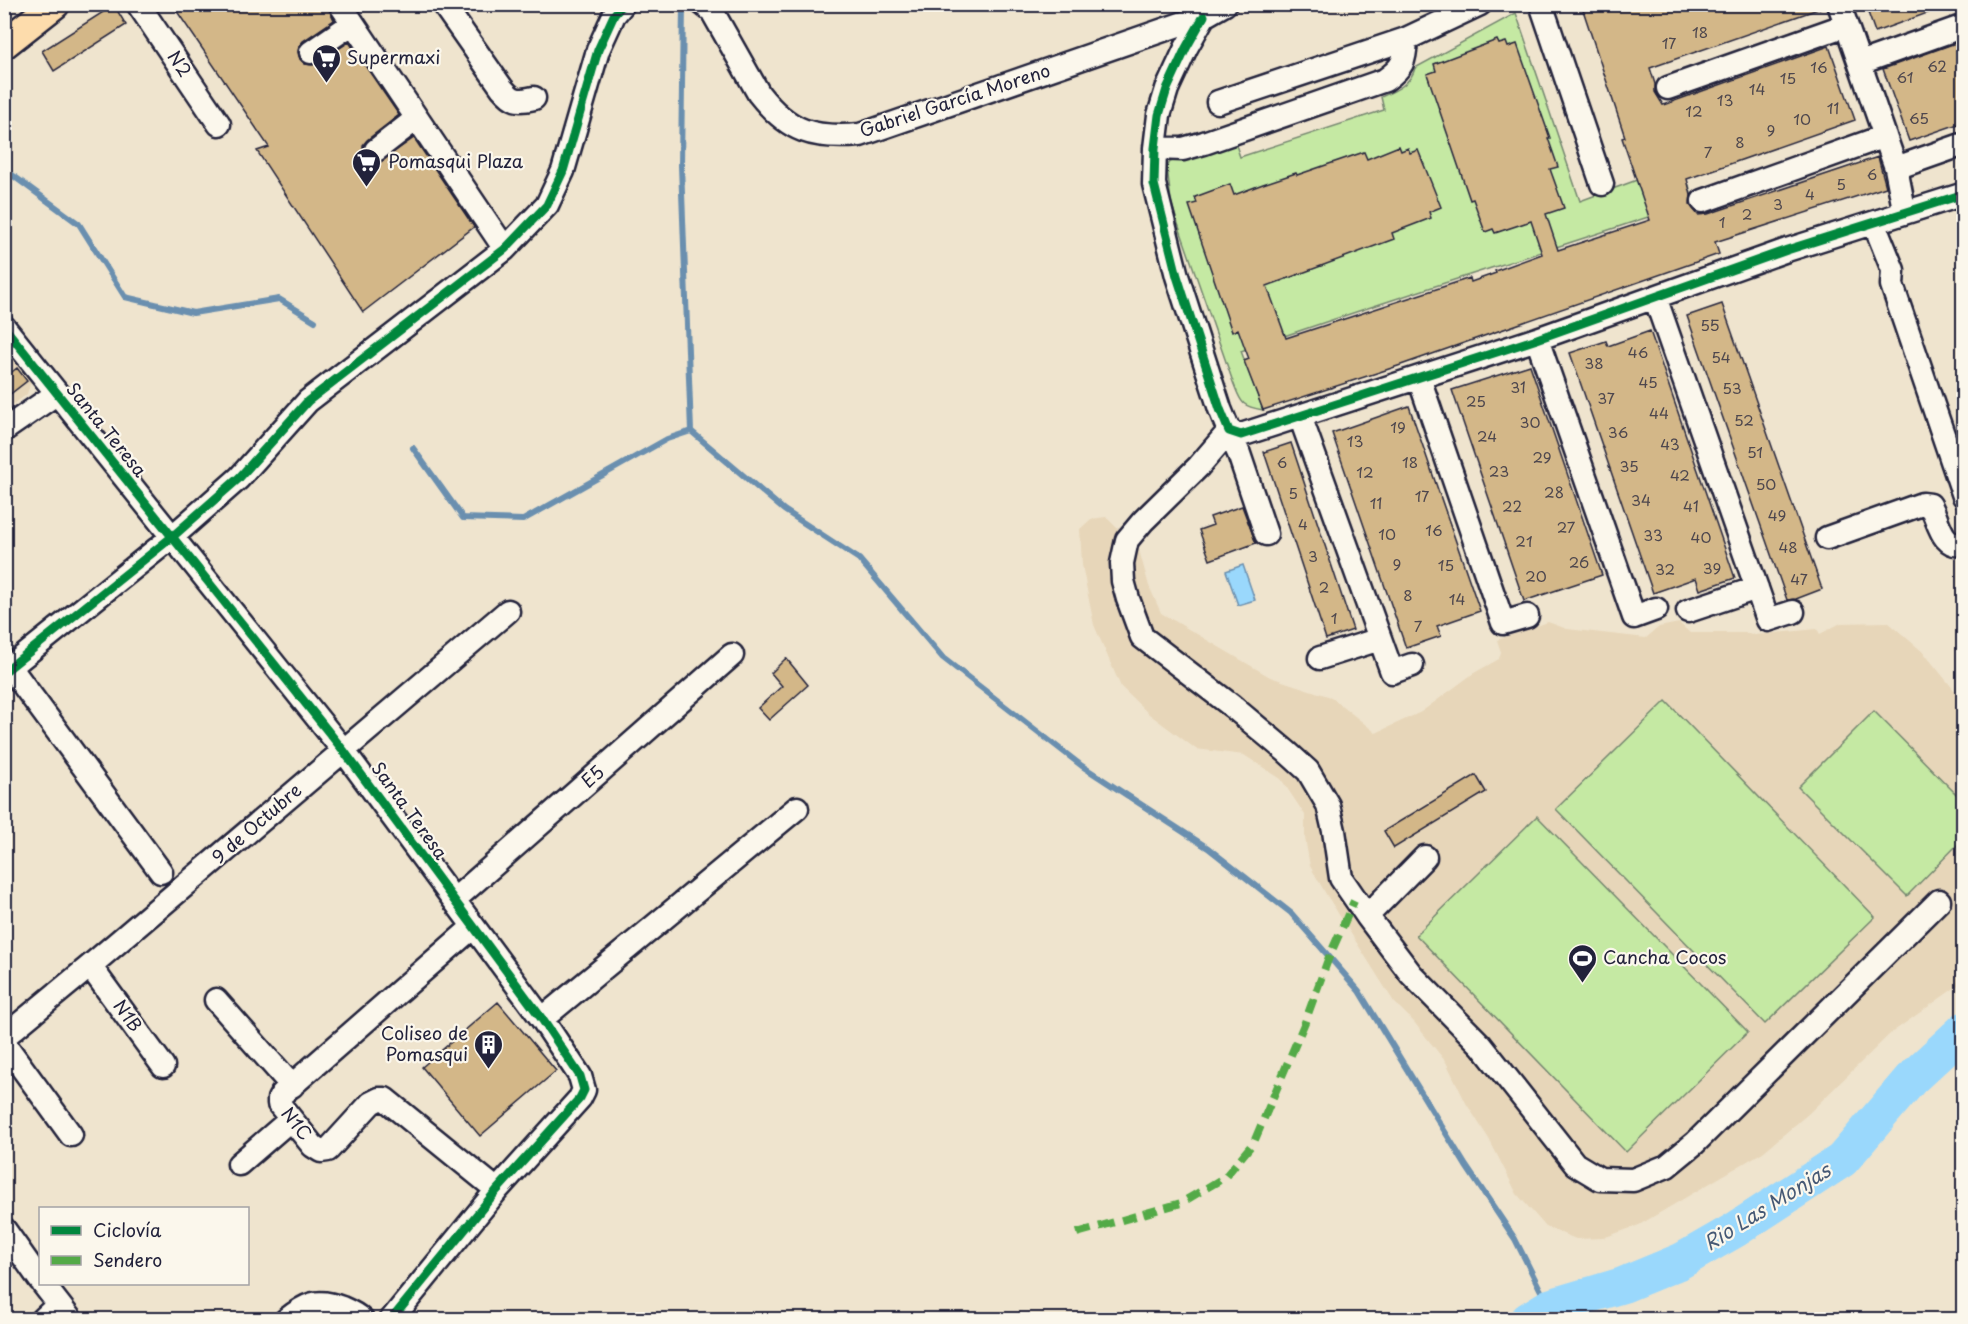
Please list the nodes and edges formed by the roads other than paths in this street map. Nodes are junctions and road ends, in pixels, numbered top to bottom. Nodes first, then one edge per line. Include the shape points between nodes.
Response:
1 (55, 4) edge
2 (138, 4) edge
3 (340, 4) edge
4 (443, 4) edge
5 (623, 4) edge
6 (704, 4) edge
7 (1225, 4) edge
8 (1480, 4) edge
9 (1541, 4) edge
10 (1842, 15) edge
11 (1204, 16) junction
12 (353, 23) junction
13 (1964, 26) edge
14 (1406, 39) junction
15 (4, 44) edge
16 (311, 52) dead end
17 (1860, 63) junction
18 (1668, 88) dead end
19 (534, 98) dead end
20 (1218, 102) dead end
21 (416, 119) junction
22 (219, 124) dead end
23 (1885, 136) junction
24 (1964, 144) edge
25 (1155, 148) junction
26 (376, 150) dead end
27 (1896, 168) junction
28 (1602, 184) dead end
29 (1964, 194) edge
30 (1703, 201) dead end
31 (1901, 213) junction
32 (1874, 223) junction
33 (505, 249) junction
34 (1893, 270) junction
35 (1655, 297) junction
36 (4, 327) edge
37 (1537, 339) junction
38 (1419, 378) junction
39 (56, 394) junction
40 (1300, 416) junction
41 (4, 430) edge
42 (1229, 431) junction
43 (1964, 452) edge
44 (1964, 496) edge
45 (1266, 534) dead end
46 (172, 537) junction
47 (1827, 538) dead end
48 (1964, 544) edge
49 (1757, 588) junction
50 (1656, 609) dead end
51 (508, 611) dead end
52 (1688, 611) dead end
53 (1793, 612) dead end
54 (1527, 616) dead end
55 (1380, 639) junction
56 (732, 655) dead end
57 (1320, 658) dead end
58 (1412, 665) dead end
59 (7, 670) edge
60 (343, 750) junction
61 (797, 808) dead end
62 (1425, 857) dead end
63 (161, 873) dead end
64 (454, 900) junction
65 (1939, 901) dead end
66 (1366, 916) junction
67 (473, 927) junction
68 (90, 966) junction
69 (216, 1000) dead end
70 (542, 1019) junction
71 (7, 1031) edge
72 (163, 1066) dead end
73 (287, 1090) junction
74 (291, 1119) junction
75 (71, 1135) dead end
76 (239, 1164) dead end
77 (497, 1190) junction
78 (4, 1229) edge
79 (39, 1279) edge
80 (43, 1285) edge
81 (57, 1315) edge
82 (286, 1320) edge
83 (362, 1320) edge
84 (391, 1320) edge

1 - 15 main road
2 - 22 street, N2
3 - 12 street
4 - 19 street via 512,99
5 - 33 street via 598,50 554,194
6 - 11 street, Gabriel García Moreno via 712,11 768,106 783,121 815,135 828,136 860,135
7 - 11 street, Gabriel García Moreno
8 - 14 street
9 - 28 street
10 - 17 street
10 - 18 street
11 - 25 street via 1167,89
12 - 16 street
12 - 21 street
13 - 17 street
14 - 20 street
14 - 25 street via 1405,58 1399,70 1385,80 1204,143 1183,149
17 - 23 street
21 - 26 street
21 - 33 street
23 - 27 street
23 - 30 street
24 - 27 street
25 - 42 street via 1154,184 1177,276
27 - 31 street
29 - 31 street
31 - 32 street
32 - 34 street
32 - 35 street
33 - 46 street via 308,401 239,478
34 - 43 street via 1905,279
34 - 44 street via 1892,285
35 - 37 street
35 - 49 street
36 - 39 street, Santa Teresa
37 - 38 street
37 - 50 street via 1634,617
38 - 40 street
38 - 54 street via 1503,623
39 - 41 street
39 - 46 street, Santa Teresa
40 - 42 street via 1241,435
40 - 55 street
42 - 45 street
42 - 66 street via 1127,540 1122,563 1126,590 1142,637 1308,771 1328,805 1341,879
46 - 59 street
46 - 60 street, Santa Teresa
47 - 48 street via 1922,504 1930,505 1947,542
49 - 52 street
49 - 53 street via 1768,620
51 - 60 street, 9 de Octubre
55 - 57 street
55 - 58 street via 1392,672
56 - 64 street, E5
59 - 63 street
60 - 64 street, Santa Teresa
60 - 68 street, 9 de Octubre
61 - 70 street
62 - 66 street
64 - 67 street, Santa Teresa
65 - 66 street via 1695,1143 1667,1166 1634,1180 1600,1179 1575,1164 1481,1045 1411,974
67 - 70 street, Santa Teresa
67 - 73 street
68 - 71 street, 9 de Octubre
68 - 72 street, N1B
69 - 73 street
70 - 77 street, Santa Teresa via 580,1076 584,1090
71 - 75 street
73 - 74 street, N1C via 279,1104
74 - 76 street
74 - 77 street, N1C via 313,1146 328,1150 370,1103 385,1099
77 - 84 street, Santa Teresa
78 - 79 street
80 - 81 street
82 - 83 street via 301,1308 323,1302

